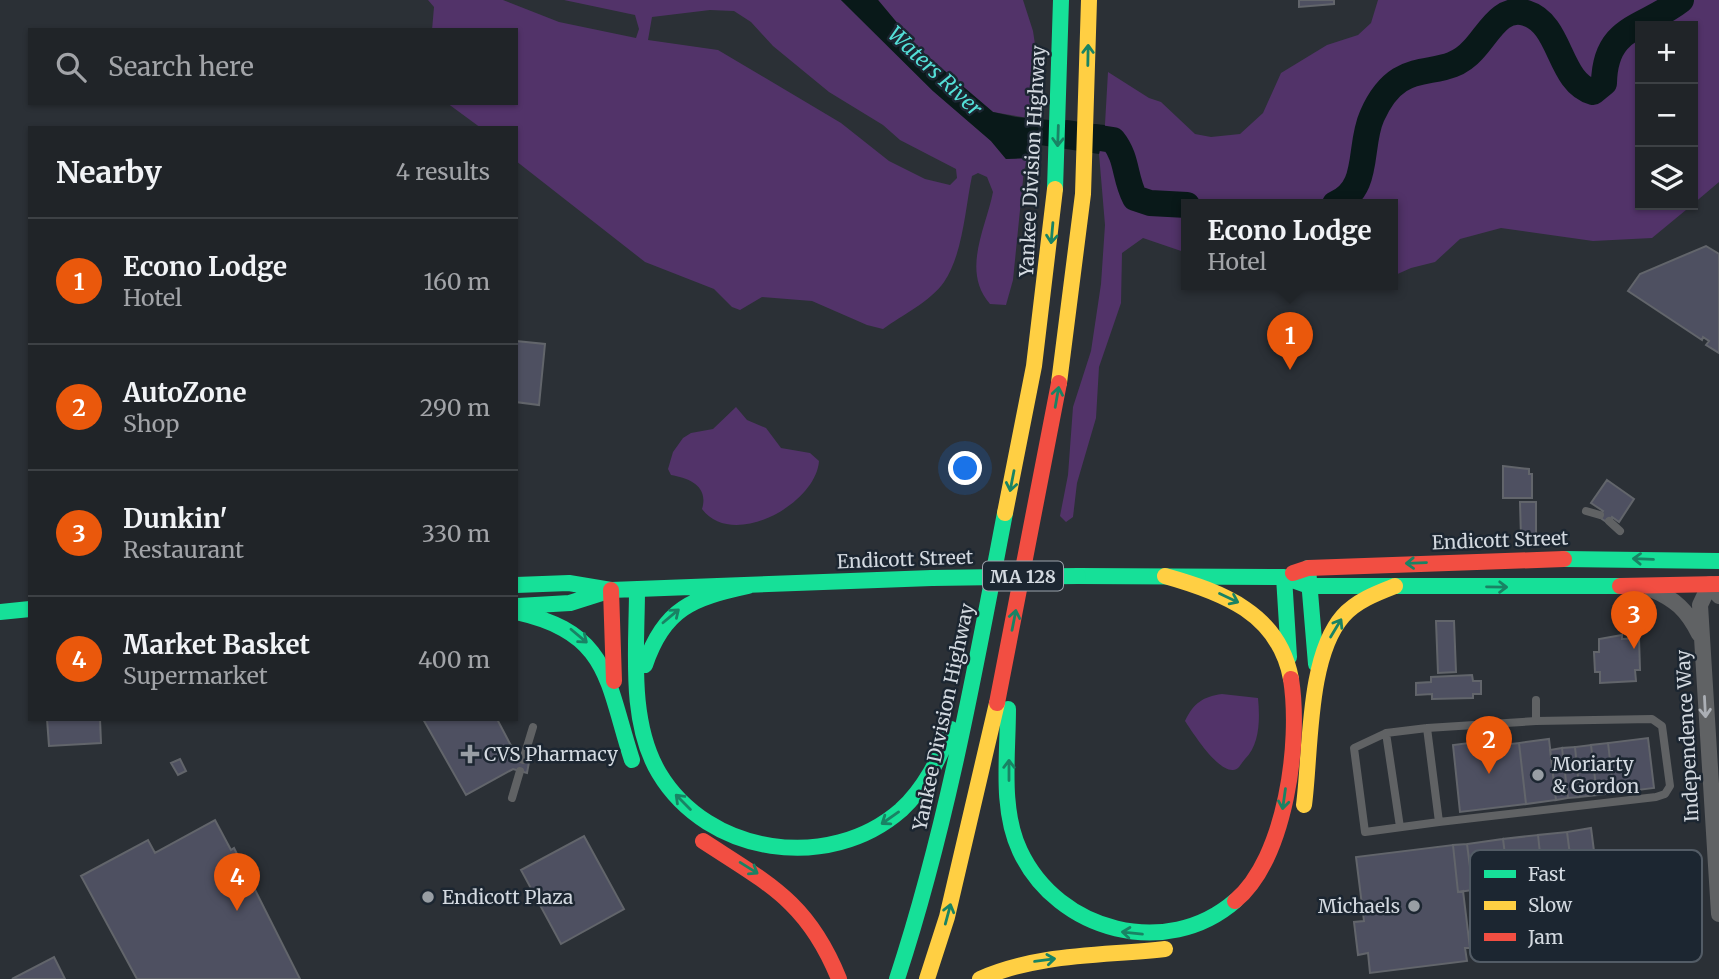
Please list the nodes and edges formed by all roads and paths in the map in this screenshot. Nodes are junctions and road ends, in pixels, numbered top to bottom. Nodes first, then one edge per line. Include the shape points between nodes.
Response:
1 (1061, 0) edge
2 (1089, 0) edge
3 (1586, 511) dead end
4 (1600, 515) dead end
5 (1609, 521) dead end
6 (1620, 531) dead end
7 (1715, 561) edge
8 (1308, 568) junction
9 (1165, 576) junction
10 (1284, 577) junction
11 (518, 585) edge
12 (748, 586) junction
13 (1309, 586) junction
14 (1395, 586) junction
15 (1645, 586) junction
16 (1716, 588) edge
17 (611, 590) junction
18 (637, 590) junction
19 (518, 606) edge
20 (26, 611) edge
21 (0, 612) edge
22 (518, 612) edge
23 (1702, 639) junction
24 (979, 653) junction
25 (1008, 654) junction
26 (1290, 671) junction
27 (1318, 692) junction
28 (639, 700) junction
29 (1536, 700) dead end
30 (615, 701) junction
31 (1536, 721) junction
32 (533, 727) dead end
33 (1427, 728) junction
34 (1386, 733) junction
35 (523, 760) dead end
36 (520, 771) dead end
37 (641, 779) dead end
38 (512, 798) dead end
39 (1300, 822) dead end
40 (1439, 822) junction
41 (1400, 827) junction
42 (689, 831) dead end
43 (1271, 886) dead end
44 (1719, 914) edge
45 (1206, 938) dead end
46 (1188, 944) dead end
47 (839, 979) edge
48 (897, 979) edge
49 (927, 979) edge
50 (980, 979) edge

1 -> 24 main road, Yankee Division Highway / MA 128 via 1050,257 1036,355
25 -> 2 main road, MA 128 via 1066,345 1085,166
3 - 4 lane
5 - 6 lane
7 -> 8 main road, Endicott Street via 1574,559
7 - 16 main road
8 - 10 main road, Endicott Street
8 - 13 main road
9 - 10 main road, Endicott Street
9 - 12 main road, Endicott Street, bridge via 932,578
9 -> 26 main road via 1251,609 1273,634
10 - 13 main road, Endicott Street
10 - 26 main road
11 - 17 main road, Endicott Street via 569,583
12 - 18 main road, Endicott Street
28 -> 12 main road via 650,646 664,620 693,601
13 - 14 main road, Endicott Street
13 - 27 main road
14 -> 15 main road, Endicott Street
27 -> 14 main road via 1326,647 1344,615
15 - 16 main road, Endicott Street
15 - 23 street, Independence Way via 1687,611
16 - 23 street, Independence Way via 1700,605
17 - 18 main road, Endicott Street
17 - 19 main road, Endicott Street via 570,603
17 - 30 main road
18 - 28 main road
20 - 21 main road
22 -> 30 main road via 552,620 585,641 606,673
23 -> 44 street, Independence Way
24 -> 28 main road via 942,754 919,791 888,820 862,835 808,849 762,847 736,839 692,812 655,766 643,735
24 - 48 main road, Yankee Division Highway / MA 128 via 941,836
26 -> 25 main road via 1287,783 1274,844 1262,870 1244,894 1203,922 1159,934 1136,934 1115,931 1063,905 1031,873 1020,851 1009,798
49 -> 25 main road, MA 128 via 966,843
27 - 39 main road
29 - 31 lane
30 - 37 main road
31 - 33 lane
31 - 40 lane via 1652,719 1662,726 1670,786 1656,797
32 - 35 lane
33 - 34 lane
33 - 40 lane
34 - 41 lane
34 - 41 lane via 1354,748 1365,832
36 - 38 lane
40 - 41 lane
42 -> 47 main road via 767,880 802,911 827,949
43 - 45 main road via 1232,923
50 -> 46 main road via 1027,962

